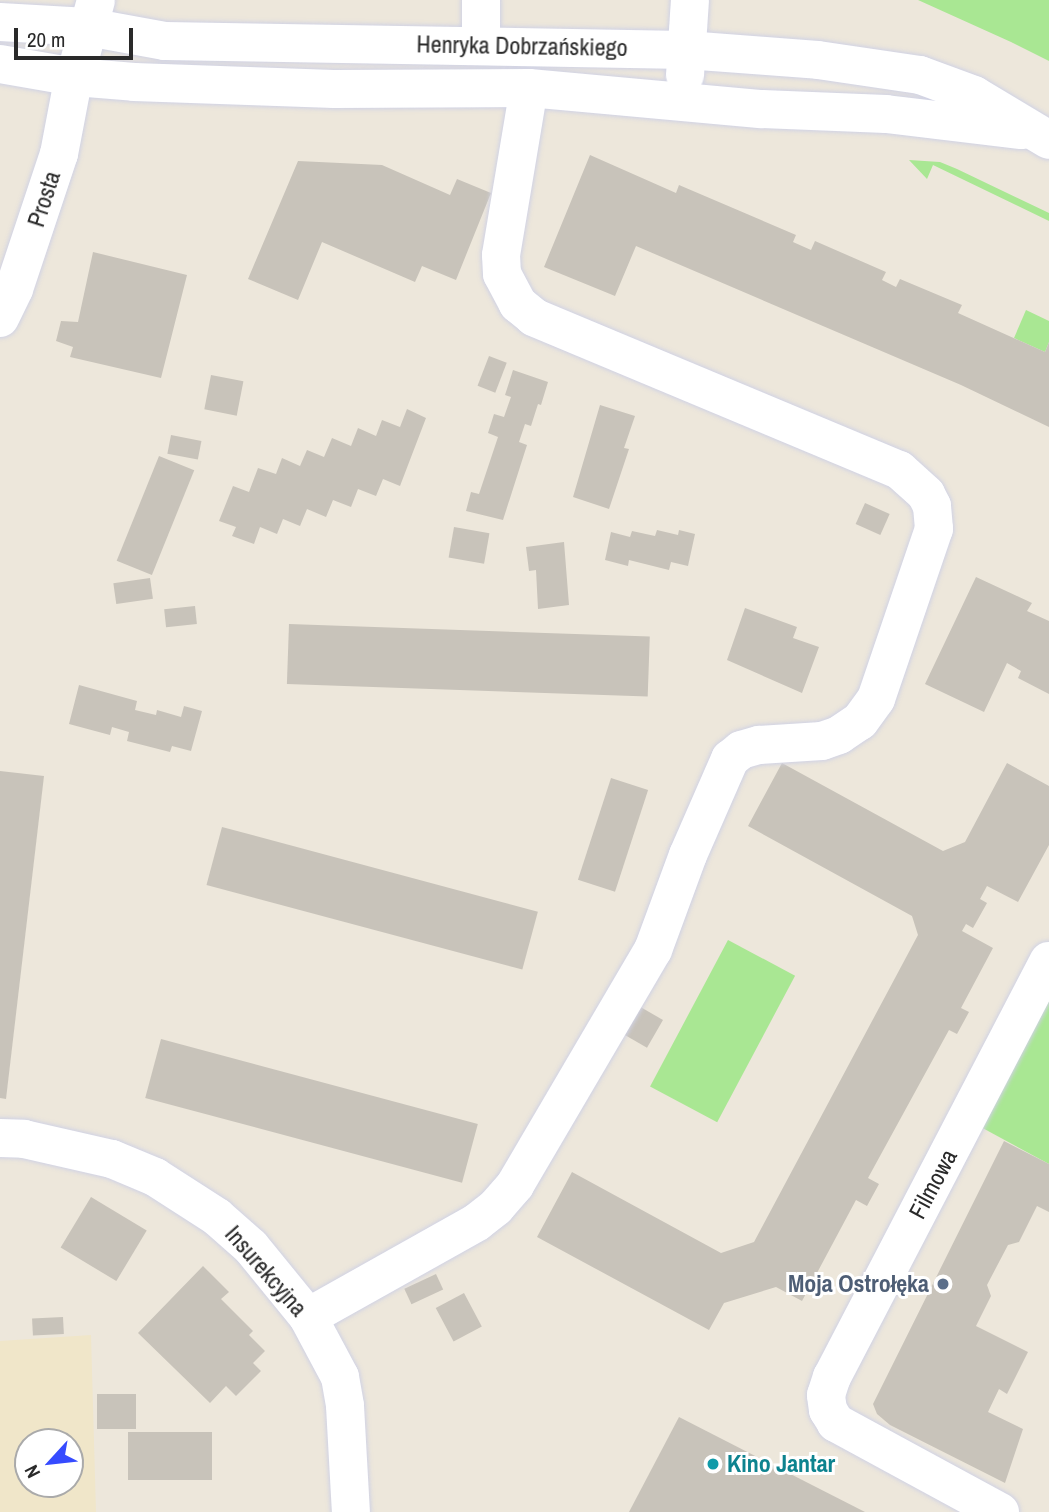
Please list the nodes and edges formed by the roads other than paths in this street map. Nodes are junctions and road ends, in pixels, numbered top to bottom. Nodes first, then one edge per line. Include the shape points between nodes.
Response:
1 (481, 0) edge
2 (690, 0) edge
3 (92, 13) edge
4 (0, 22) edge
5 (481, 44) junction
6 (687, 50) junction
7 (0, 64) edge
8 (75, 77) junction
9 (529, 88) junction
10 (683, 103) junction
11 (1040, 135) edge
12 (0, 318) edge
13 (1049, 961) edge
14 (0, 1138) edge
15 (308, 1318) junction
16 (351, 1512) edge
17 (1000, 1512) edge

1 - 5 street
2 - 6 street
3 - 4 street, Henryka Dobrzańskiego
3 - 5 street, Henryka Dobrzańskiego via 165,41
3 - 8 street, Prosta
5 - 6 street, Henryka Dobrzańskiego
6 - 10 street
6 - 11 street, Henryka Dobrzańskiego via 818,60 919,75 975,95
7 - 8 street, Henryka Dobrzańskiego
8 - 9 street, Henryka Dobrzańskiego via 334,89
8 - 12 street, Prosta via 59,154
9 - 10 street, Henryka Dobrzańskiego
9 - 15 street via 500,255 502,274 518,304 534,317 899,470 926,494 934,529 876,699 860,721 821,741 759,745 730,759 653,950 515,1185 477,1222
10 - 11 street, Henryka Dobrzańskiego via 886,114
13 - 17 street, Filmowa via 832,1377 827,1395 828,1410 836,1423
14 - 15 street, Insurekcyjna via 112,1159 155,1177 217,1217 251,1247
15 - 16 street, Insurekcyjna via 340,1377

